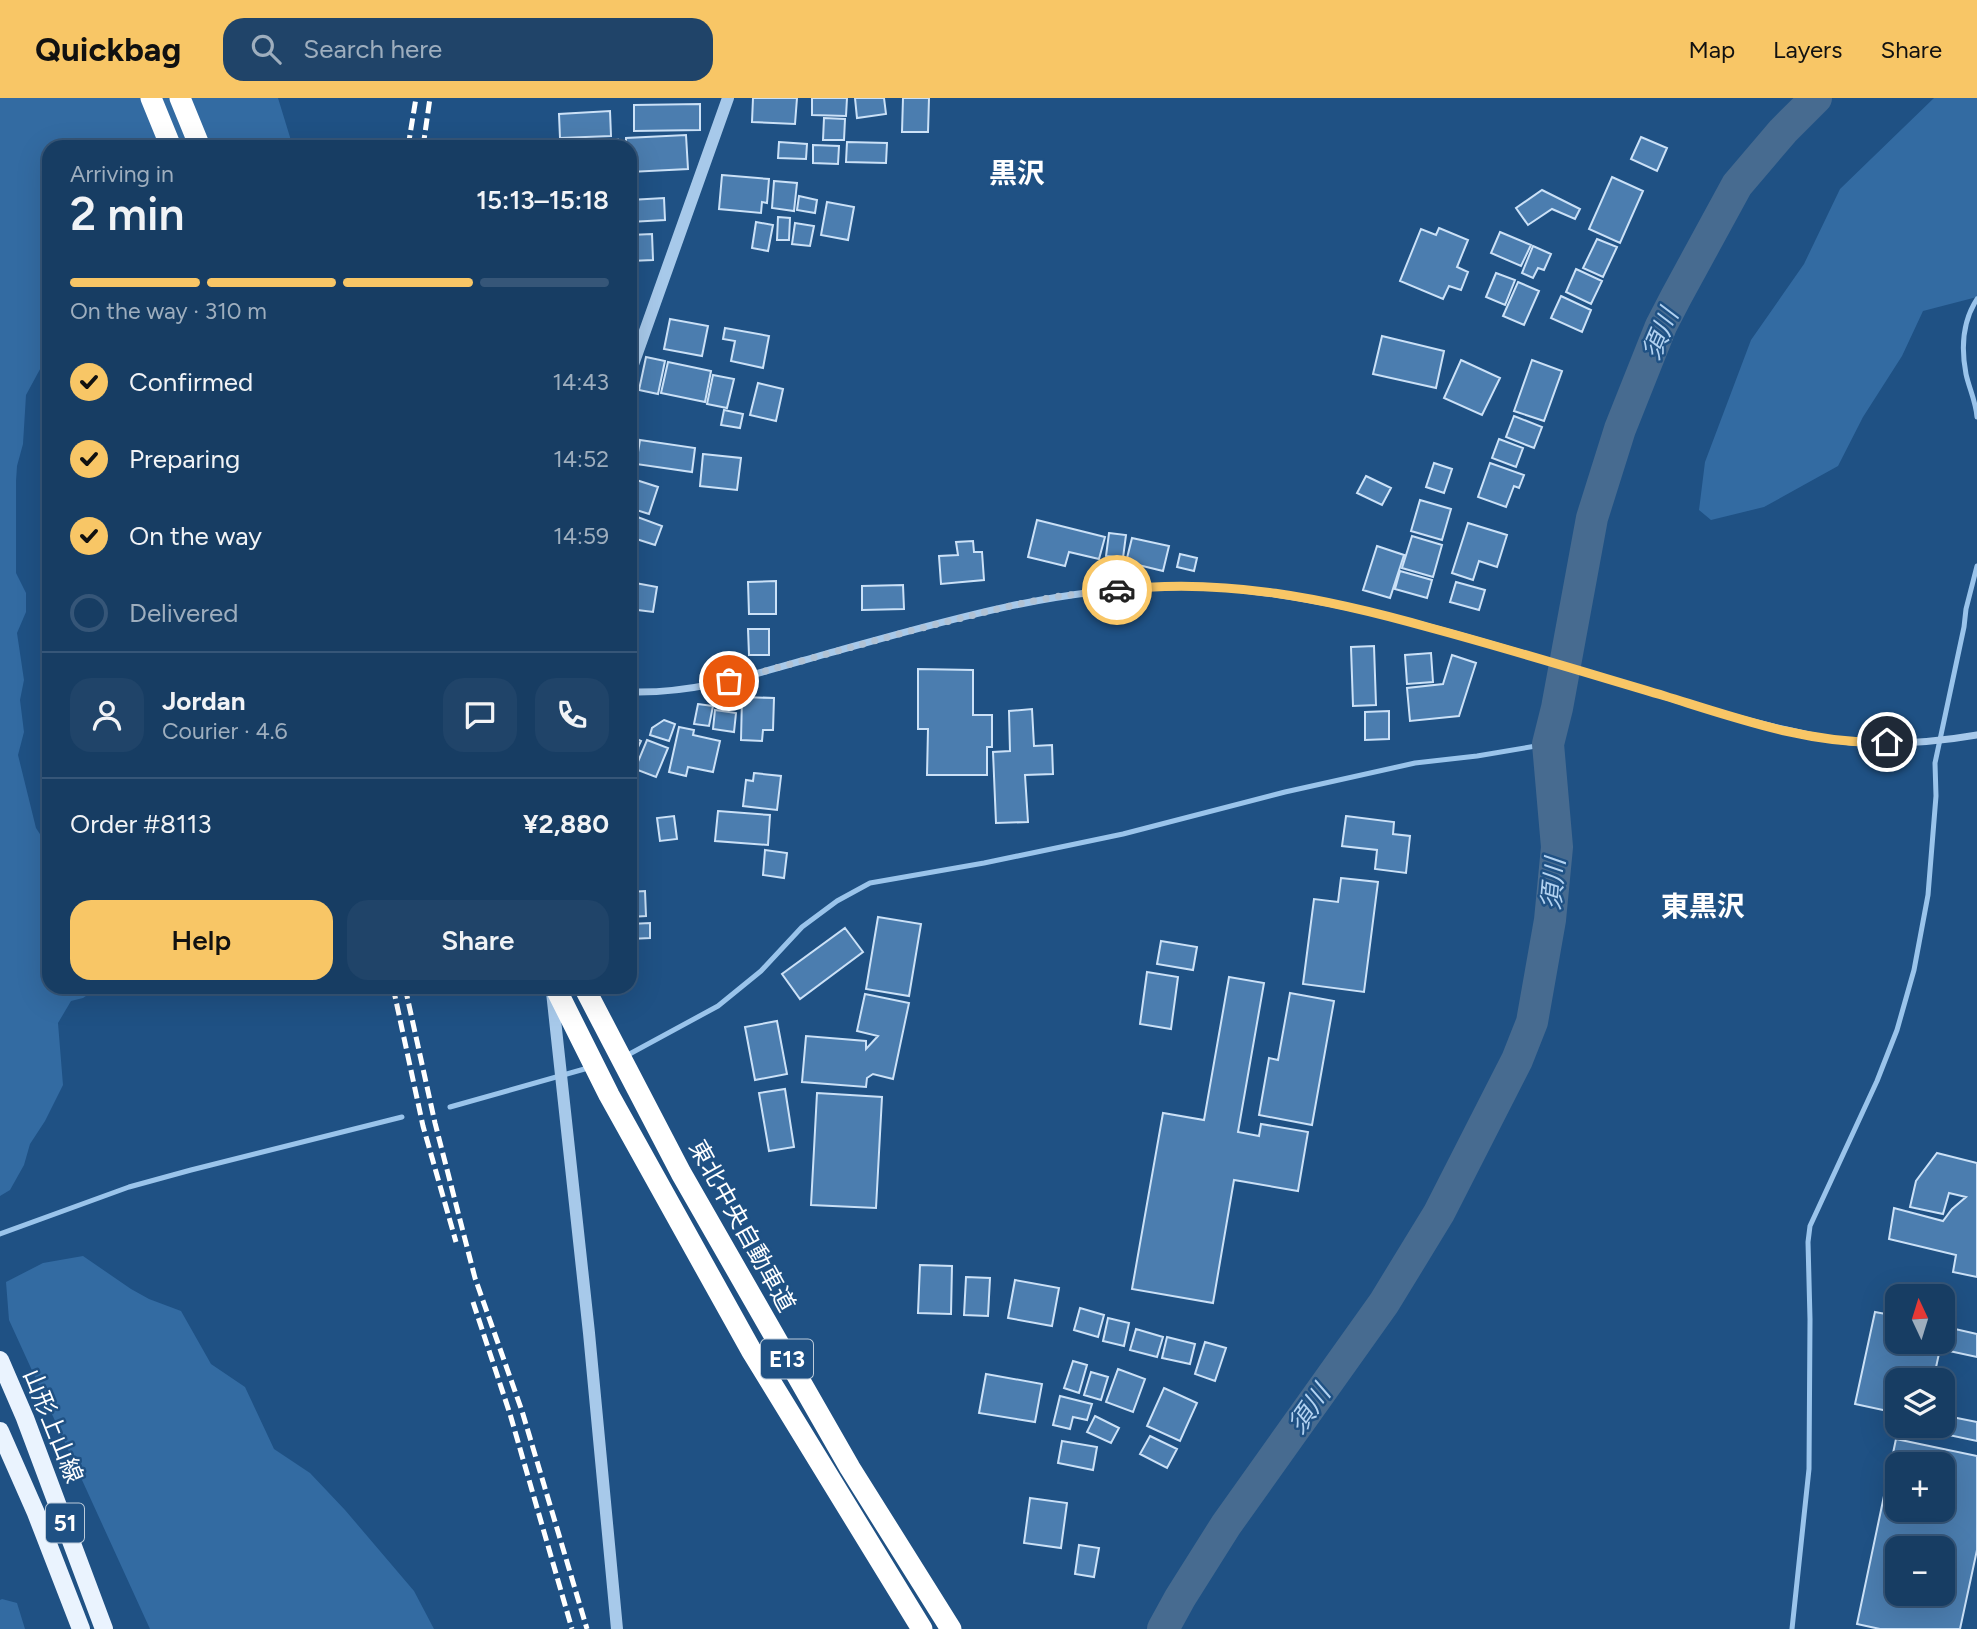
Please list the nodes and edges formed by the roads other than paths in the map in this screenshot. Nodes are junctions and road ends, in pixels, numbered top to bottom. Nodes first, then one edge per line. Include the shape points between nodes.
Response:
1 (150, 98) edge
2 (180, 98) edge
3 (728, 98) edge
4 (168, 140) edge
5 (197, 140) edge
6 (637, 353) edge
7 (637, 692) edge
8 (1977, 736) edge
9 (554, 994) edge
10 (557, 994) edge
11 (588, 994) edge
12 (0, 1360) edge
13 (0, 1431) edge
14 (81, 1629) edge
15 (104, 1629) edge
16 (617, 1629) edge
17 (922, 1629) edge
18 (951, 1629) edge

1 - 4 highway
2 - 5 highway
3 - 6 street
7 - 8 street via 729,681 1059,596 1208,586 1273,592 1388,615 1754,723 1820,737 1866,743
9 - 16 street
10 - 17 highway, E13 via 751,1350
11 - 18 highway, 東北中央自動車道 / E13 via 681,1173 850,1468
12 - 15 main road, 山形上山線 / 51
13 - 14 main road, 山形上山線 / 51

